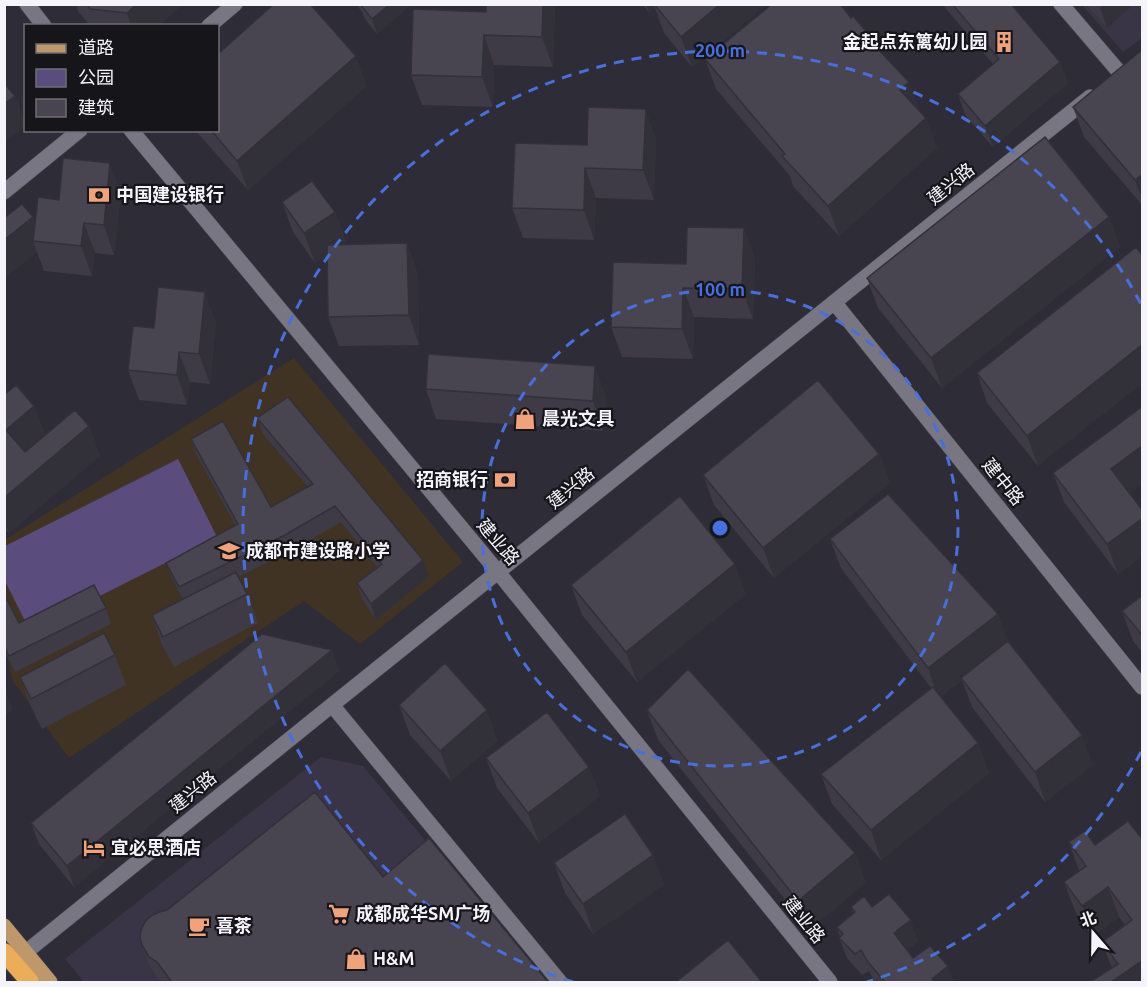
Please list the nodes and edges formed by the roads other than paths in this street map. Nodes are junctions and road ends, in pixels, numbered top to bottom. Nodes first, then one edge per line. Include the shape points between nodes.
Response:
1 (27, 4) edge
2 (235, 4) edge
3 (1061, 4) edge
4 (42, 24) edge
5 (211, 24) edge
6 (78, 132) edge
7 (133, 132) edge
8 (4, 192) edge
9 (834, 302) junction
10 (498, 572) junction
11 (1143, 687) edge
12 (332, 705) junction
13 (4, 926) edge
14 (4, 952) edge
15 (26, 952) junction
16 (30, 982) edge
17 (50, 982) edge
18 (560, 982) edge
19 (830, 982) edge

1 - 4 street
2 - 5 street
3 - 9 street, 建兴路 via 1115,77
6 - 8 street
7 - 10 street, 建业路
9 - 10 street, 建兴路
9 - 11 street, 建中路
10 - 12 street, 建兴路
10 - 19 street, 建业路
12 - 15 street, 建兴路
12 - 18 street
13 - 15 main road
14 - 16 highway
15 - 17 main road

